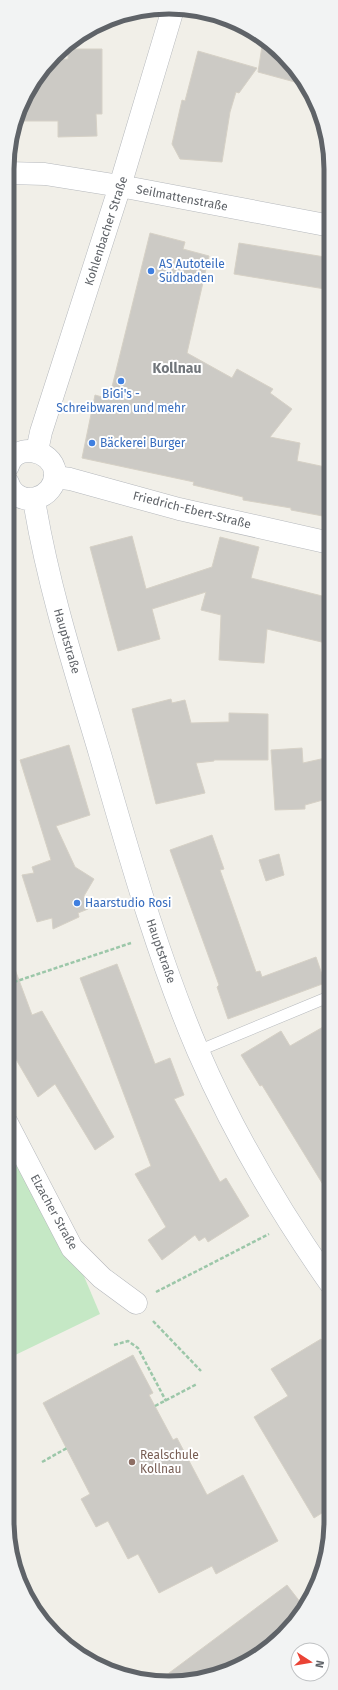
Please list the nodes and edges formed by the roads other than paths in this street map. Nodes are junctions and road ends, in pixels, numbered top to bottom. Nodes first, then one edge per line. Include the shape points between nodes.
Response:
1 (172, 14) edge
2 (14, 173) edge
3 (120, 186) junction
4 (324, 225) edge
5 (37, 451) junction
6 (14, 459) edge
7 (55, 477) junction
8 (14, 493) edge
9 (34, 500) junction
10 (324, 542) edge
11 (324, 999) edge
12 (198, 1051) junction
13 (14, 1136) edge
14 (324, 1274) edge
15 (136, 1303) road end

1 - 3 street, Kohlenbacher Straße
2 - 3 street, Seilmattenstraße via 45,174
3 - 4 street, Seilmattenstraße
3 - 5 street, Kohlenbacher Straße
5 - 6 street via 26,451
5 - 7 street via 52,462
7 - 9 street via 51,489
7 - 10 street, Friedrich-Ebert-Straße
8 - 9 street via 21,498
9 - 12 street, Hauptstraße via 60,620 155,936
11 - 12 lane
12 - 14 street, Hauptstraße via 229,1118 290,1223
13 - 15 street, Elzacher Straße via 72,1248 102,1278

